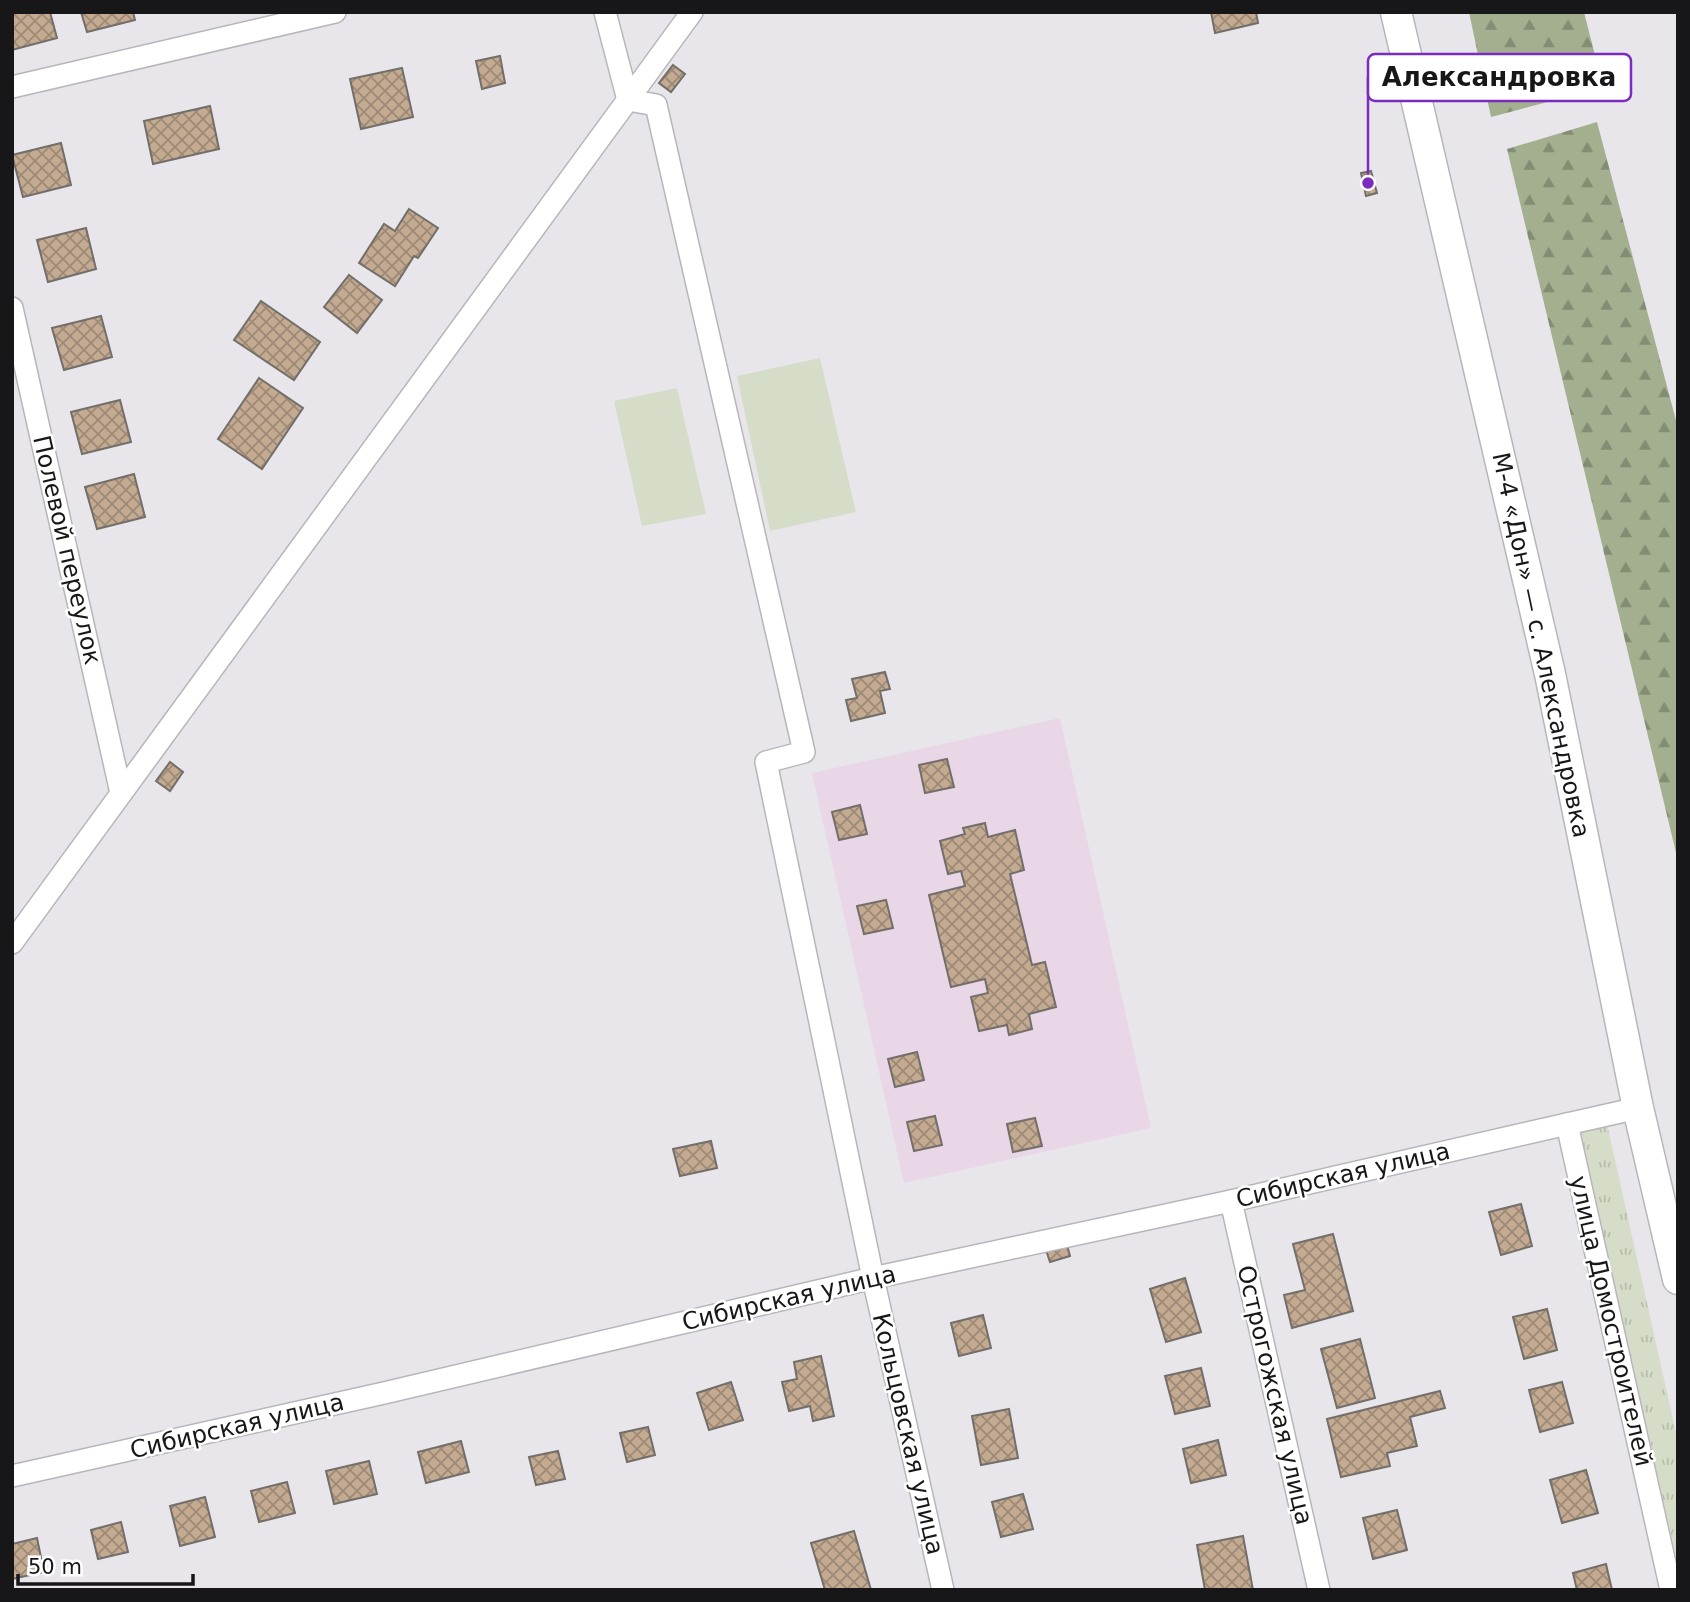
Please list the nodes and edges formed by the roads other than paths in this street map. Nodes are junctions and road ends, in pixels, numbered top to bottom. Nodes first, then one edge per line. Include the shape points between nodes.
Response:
1 (335, 12) edge
2 (605, 12) edge
3 (692, 12) edge
4 (1396, 12) edge
5 (12, 88) edge
6 (628, 100) junction
7 (12, 308) edge
8 (121, 793) junction
9 (12, 943) edge
10 (1638, 1108) junction
11 (1567, 1124) junction
12 (1231, 1201) junction
13 (873, 1278) junction
14 (1678, 1279) edge
15 (12, 1476) edge
16 (943, 1590) edge
17 (1319, 1590) edge
18 (1671, 1590) edge

1 - 5 street
2 - 6 street
3 - 6 street
4 - 10 main road, М-4 «Дон» — с. Александровка via 1550,674
6 - 8 street
6 - 13 street, Кольцовская улица via 656,105 804,752 766,762
7 - 8 street, Полевой переулок
8 - 9 street
10 - 11 street
10 - 14 main road, М-4 «Дон» — с. Александровка
11 - 12 street, Сибирская улица
11 - 18 street, улица Домостроителей
12 - 13 street, Сибирская улица
12 - 17 street, Острогожская улица
13 - 15 street, Сибирская улица
13 - 16 street, Кольцовская улица

